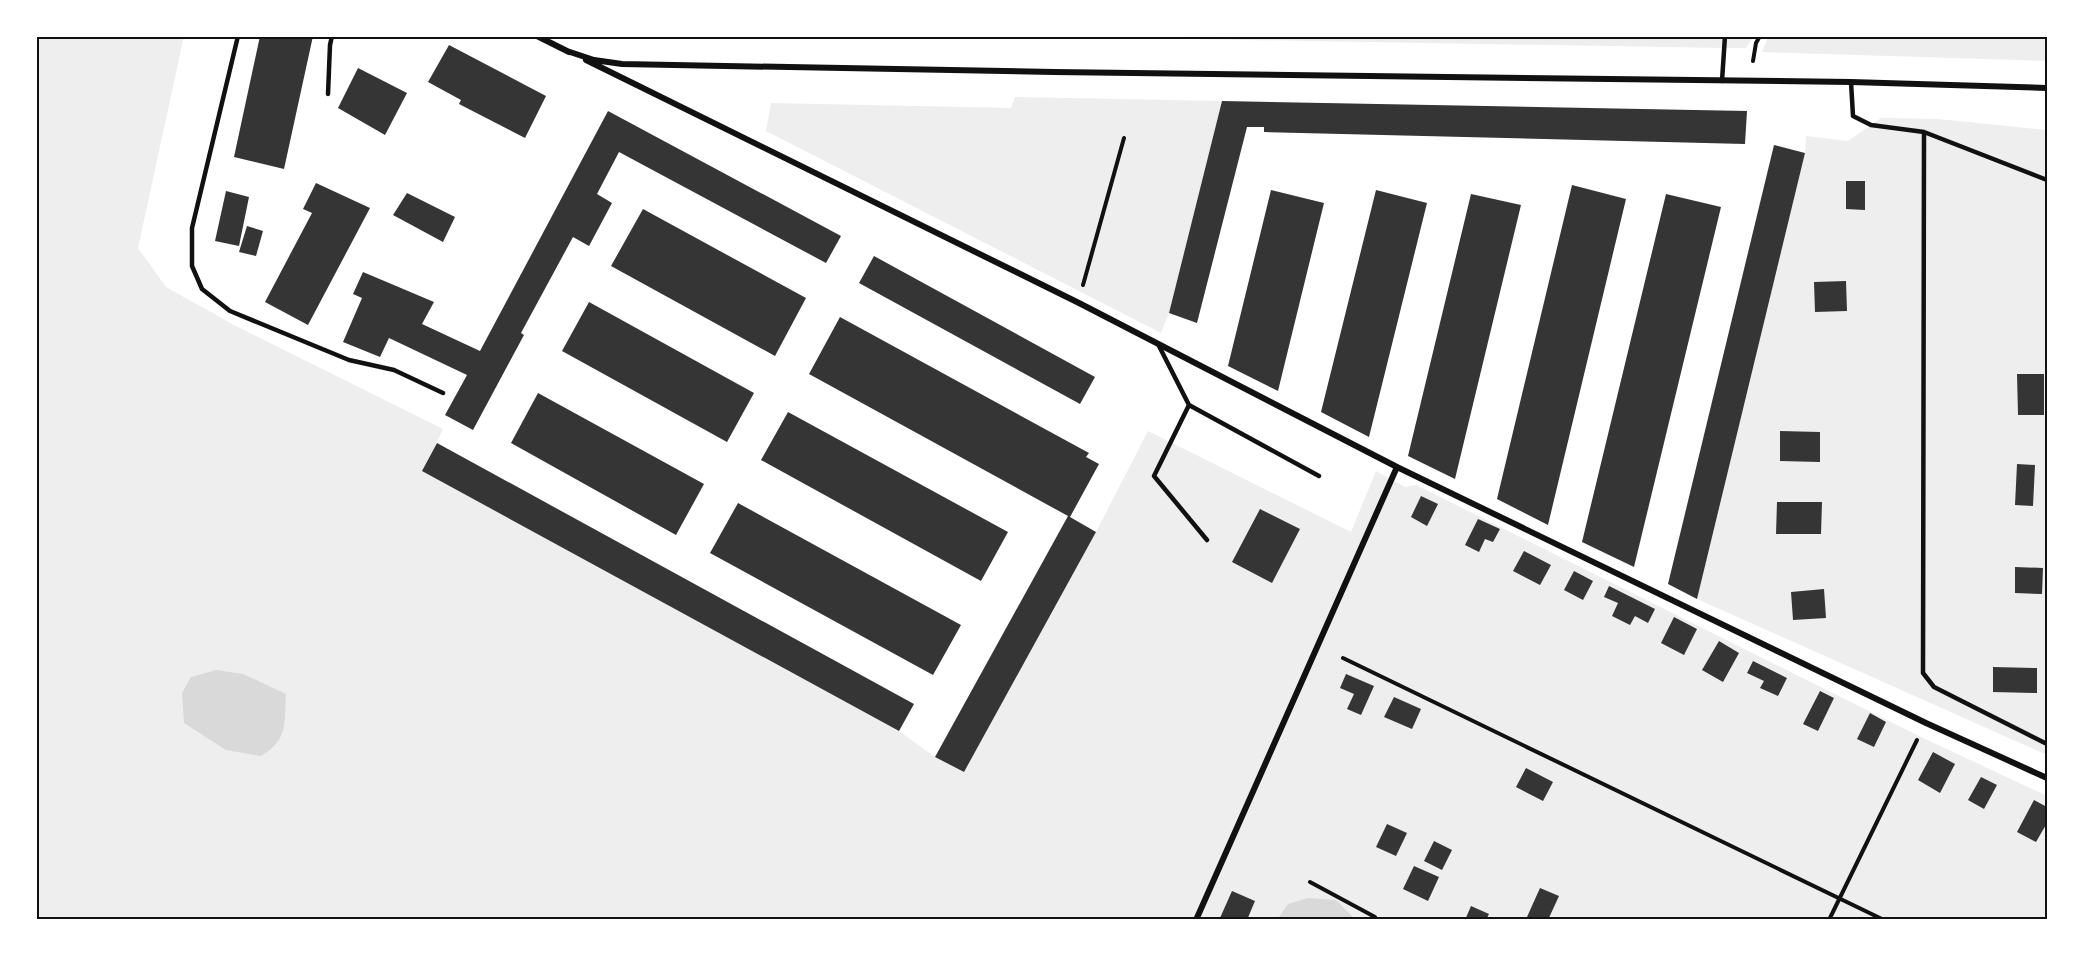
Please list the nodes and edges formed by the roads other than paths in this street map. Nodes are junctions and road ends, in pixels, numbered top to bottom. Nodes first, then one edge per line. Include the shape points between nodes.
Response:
1 (238, 36) edge
2 (332, 36) edge
3 (537, 36) edge
4 (1725, 36) edge
5 (567, 51) junction
6 (1722, 81) junction
7 (1851, 82) junction
8 (2047, 88) edge
9 (328, 94) dead end
10 (1924, 132) junction
11 (2047, 180) edge
12 (1157, 344) junction
13 (443, 393) dead end
14 (1189, 405) junction
15 (1397, 467) junction
16 (1319, 476) dead end
17 (1207, 540) dead end
18 (2047, 744) edge
19 (2047, 778) edge
20 (1196, 920) edge

1 - 13 lane via 192,228 192,266 201,289 230,311 349,360 394,370
2 - 9 lane
3 - 5 street
4 - 6 lane
5 - 6 street via 622,64
5 - 12 street
6 - 7 street
7 - 8 street
7 - 10 lane via 1853,116 1871,125
10 - 11 lane
10 - 18 lane via 1923,673 1934,687
12 - 14 lane
12 - 15 street
14 - 16 lane
14 - 17 lane via 1154,476
15 - 19 street
15 - 20 street

